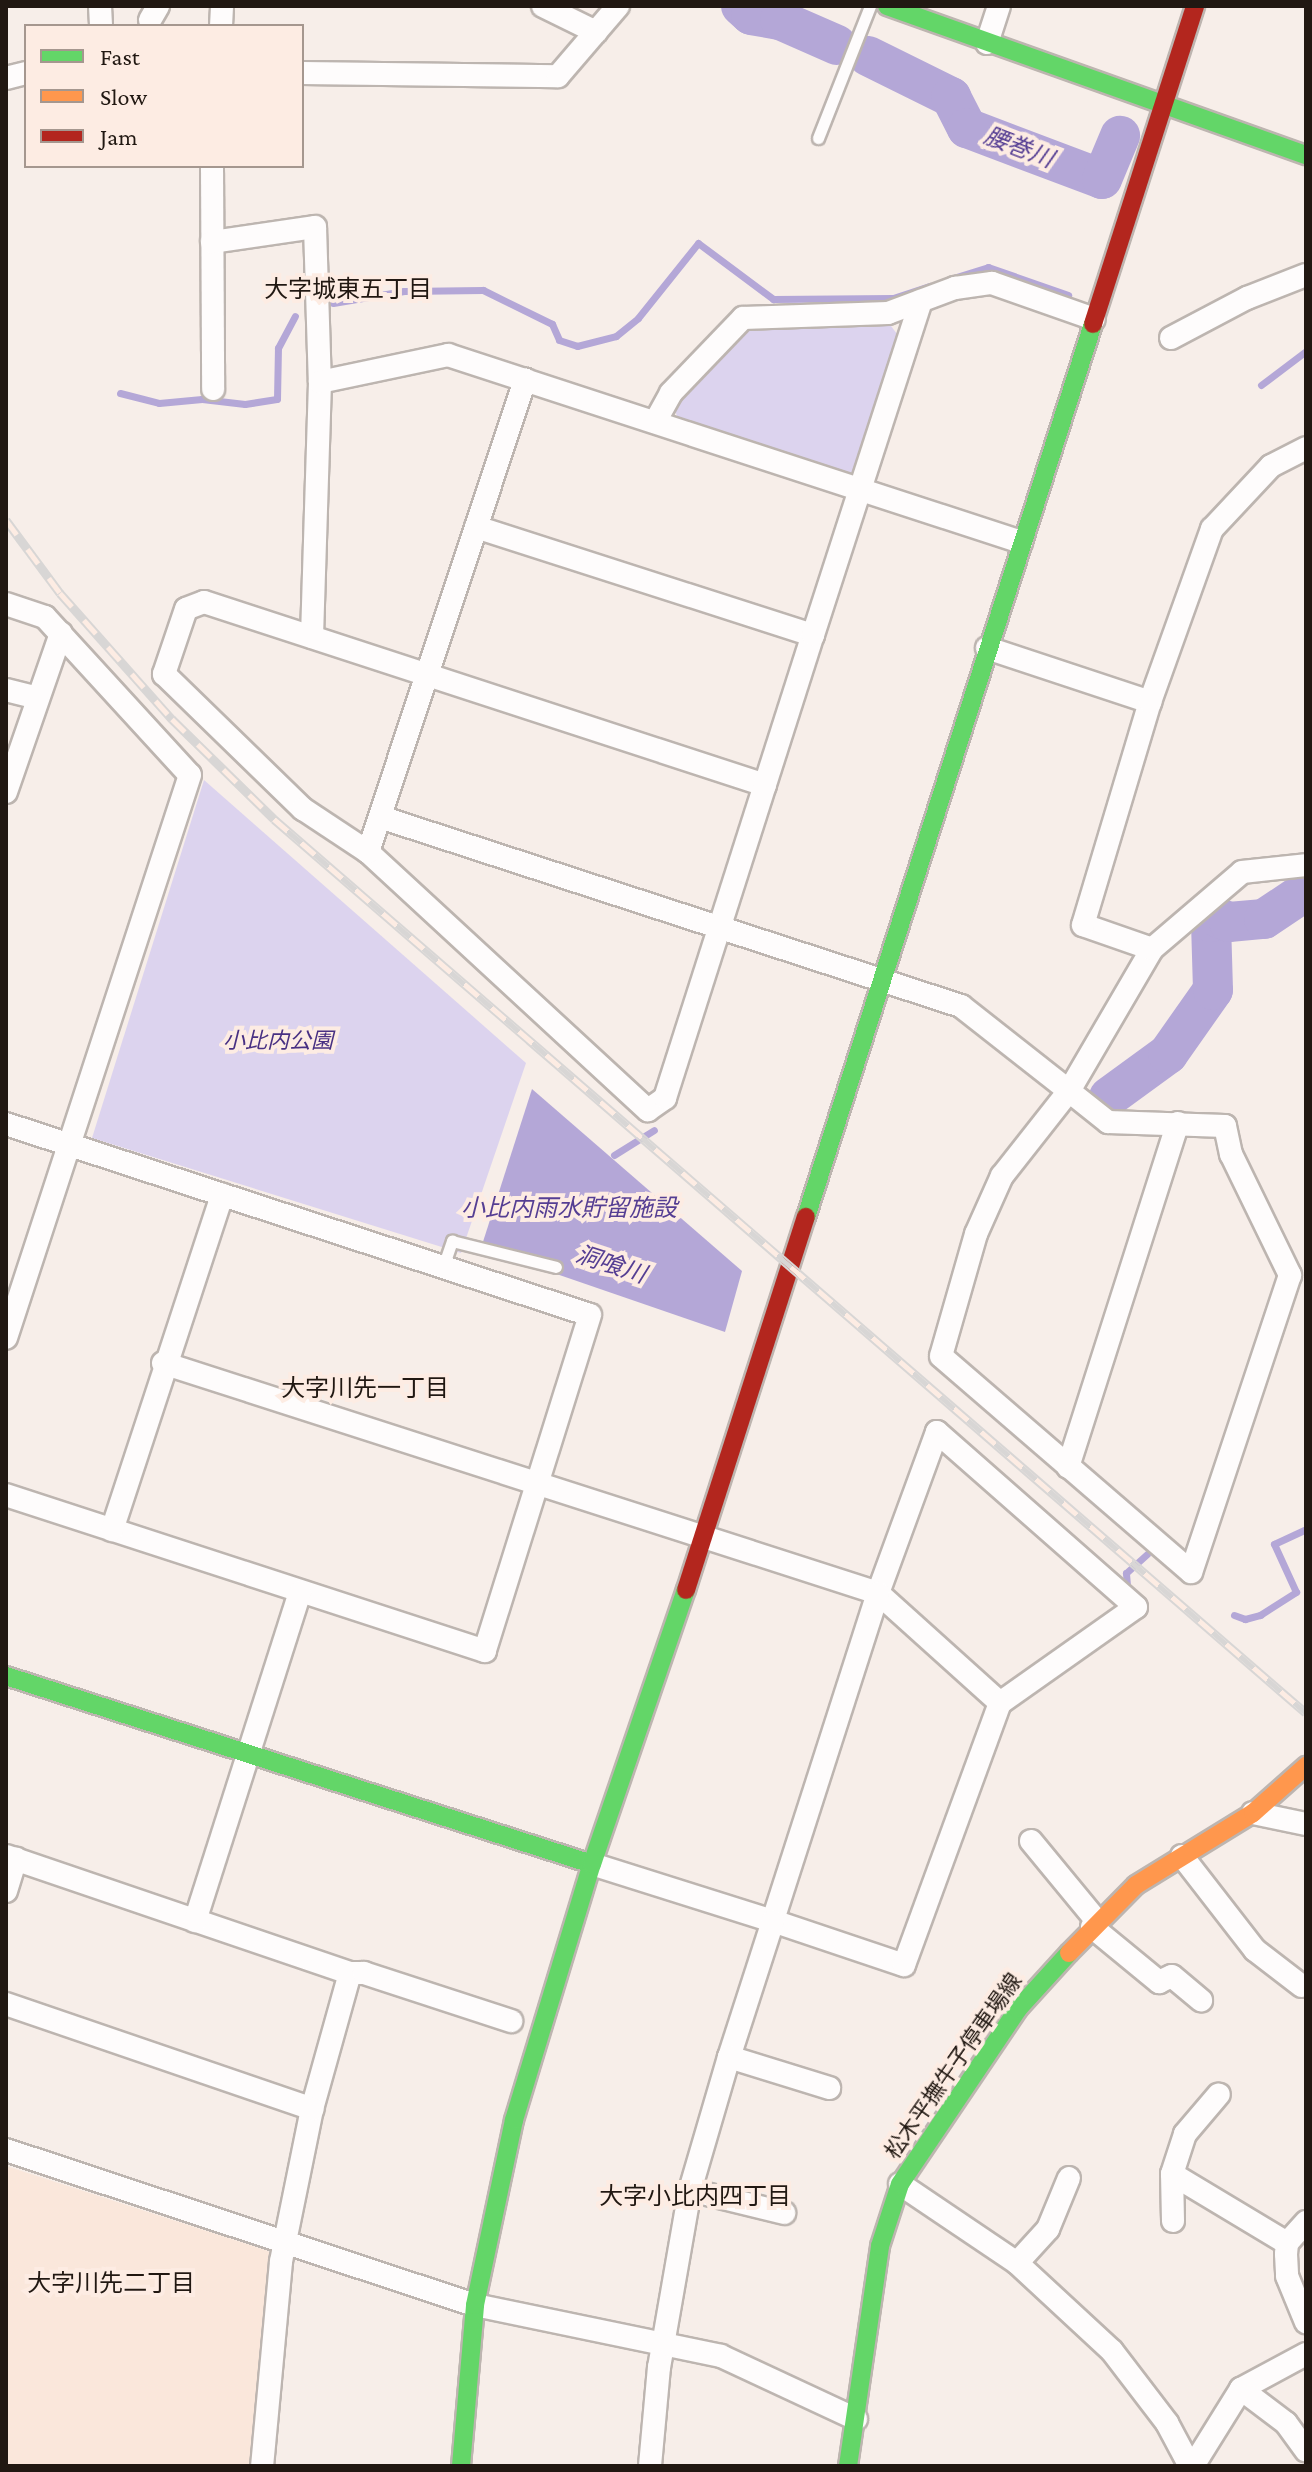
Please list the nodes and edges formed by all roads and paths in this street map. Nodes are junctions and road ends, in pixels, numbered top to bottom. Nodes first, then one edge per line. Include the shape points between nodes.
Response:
1 (543, 6) edge
2 (618, 6) edge
3 (870, 6) edge
4 (887, 6) edge
5 (999, 6) edge
6 (1195, 6) edge
7 (596, 32) junction
8 (987, 43) junction
9 (304, 73) edge
10 (1163, 108) junction
11 (818, 138) dead end
12 (1306, 155) edge
13 (212, 168) edge
14 (212, 242) junction
15 (1306, 275) edge
16 (921, 301) junction
17 (1094, 319) junction
18 (1171, 338) dead end
19 (525, 379) junction
20 (320, 382) junction
21 (213, 389) dead end
22 (655, 422) junction
23 (1306, 448) edge
24 (860, 489) junction
25 (476, 527) junction
26 (1021, 542) junction
27 (6, 604) edge
28 (61, 633) junction
29 (813, 635) junction
30 (312, 637) junction
31 (987, 648) junction
32 (427, 675) junction
33 (6, 690) edge
34 (37, 698) junction
35 (1150, 702) junction
36 (765, 785) junction
37 (6, 792) edge
38 (380, 817) junction
39 (368, 852) junction
40 (1306, 865) edge
41 (720, 926) junction
42 (1152, 949) junction
43 (884, 979) junction
44 (1069, 1091) junction
45 (1178, 1123) junction
46 (6, 1124) edge
47 (69, 1146) junction
48 (222, 1195) junction
49 (443, 1267) junction
50 (556, 1267) dead end
51 (6, 1338) edge
52 (163, 1363) junction
53 (1068, 1467) junction
54 (538, 1484) junction
55 (6, 1495) edge
56 (112, 1530) junction
57 (703, 1540) junction
58 (300, 1592) junction
59 (878, 1593) junction
60 (6, 1676) edge
61 (1000, 1703) junction
62 (245, 1751) junction
63 (1306, 1766) edge
64 (1253, 1813) junction
65 (1306, 1824) edge
66 (1031, 1841) dead end
67 (1182, 1856) junction
68 (11, 1858) edge
69 (592, 1864) junction
70 (6, 1891) edge
71 (195, 1921) junction
72 (773, 1921) junction
73 (1095, 1924) junction
74 (350, 1973) junction
75 (1302, 1986) dead end
76 (1201, 2000) dead end
77 (6, 2004) edge
78 (511, 2021) dead end
79 (729, 2057) junction
80 (829, 2088) dead end
81 (1219, 2094) dead end
82 (312, 2109) junction
83 (6, 2150) edge
84 (1172, 2174) junction
85 (1069, 2178) dead end
86 (900, 2184) junction
87 (690, 2190) junction
88 (784, 2213) dead end
89 (1173, 2221) dead end
90 (1306, 2222) edge
91 (286, 2241) junction
92 (1287, 2243) junction
93 (1017, 2263) junction
94 (475, 2305) junction
95 (1306, 2322) edge
96 (663, 2344) junction
97 (1306, 2354) edge
98 (1241, 2389) junction
99 (856, 2419) junction
100 (1306, 2451) edge
101 (262, 2466) edge
102 (461, 2466) edge
103 (650, 2466) edge
104 (848, 2466) edge
105 (1191, 2466) edge

1 - 7 street
2 - 7 street
3 - 11 lane
4 - 8 street
5 - 8 street
6 - 10 street
7 - 9 street via 558,76
8 - 10 street
10 - 12 street
10 - 17 street
13 - 14 street
14 - 20 street via 315,227
14 - 21 street
15 - 18 street via 1247,298
16 - 17 street via 955,288 992,283
16 - 22 street via 888,313 743,318 671,393
16 - 24 street
17 - 26 street
19 - 20 street via 448,355
19 - 22 street
19 - 25 street
20 - 30 street
22 - 24 street
23 - 35 street via 1271,466 1212,529
24 - 26 street
24 - 29 street
25 - 29 street
25 - 32 street
26 - 31 street
27 - 28 street via 45,617
28 - 34 street
28 - 47 street via 190,775
29 - 36 street
30 - 32 street
30 - 39 street via 204,602 186,609 164,674 303,809
31 - 35 street
31 - 43 street
32 - 36 street
32 - 38 street
33 - 34 street
34 - 37 street
35 - 42 street via 1083,925
36 - 41 street
38 - 39 street
38 - 41 street
39 - 41 street via 648,1110 665,1098
40 - 42 street via 1242,872
41 - 43 street
42 - 44 street
43 - 44 street via 961,1006
43 - 57 street
44 - 45 street via 1108,1122
44 - 53 street via 1002,1176 976,1234 941,1356
45 - 53 street
45 - 53 street via 1225,1126 1231,1154 1290,1275 1191,1572
46 - 47 street
47 - 48 street
47 - 51 street
48 - 49 street
48 - 52 street
49 - 50 lane via 452,1241
49 - 54 street via 590,1315
52 - 54 street
52 - 56 street
54 - 57 street
54 - 58 street via 485,1651
55 - 56 street
56 - 58 street
57 - 59 street
57 - 69 street
58 - 62 street
59 - 61 street
59 - 61 street via 937,1432 1136,1607
59 - 72 street
60 - 62 street
61 - 72 street via 904,1965
62 - 69 street
62 - 71 street
63 - 64 street, 松木平撫牛子停車場線
64 - 65 street
64 - 67 street, 松木平撫牛子停車場線
66 - 73 street
67 - 73 street, 松木平撫牛子停車場線 via 1136,1885
67 - 75 street via 1255,1950
68 - 70 street
68 - 71 street
69 - 72 street
69 - 94 street via 514,2120
71 - 74 street
72 - 79 street
73 - 76 street via 1159,1982 1172,1976
73 - 86 street, 松木平撫牛子停車場線 via 1018,2009
74 - 78 street
74 - 82 street
77 - 82 street
79 - 80 street
79 - 87 street
81 - 84 street via 1185,2134
82 - 91 street
83 - 91 street
84 - 89 street
84 - 92 street
85 - 93 street via 1048,2229
86 - 93 street
86 - 99 street, 松木平撫牛子停車場線 via 880,2246
87 - 88 street
87 - 96 street
90 - 92 street
91 - 94 street
91 - 101 street
92 - 95 street via 1287,2276
93 - 105 street via 1112,2351 1167,2423
94 - 96 street
94 - 102 street
96 - 99 street via 721,2356
96 - 103 street
97 - 98 street
98 - 100 street via 1286,2423
98 - 105 street
99 - 104 street, 松木平撫牛子停車場線

